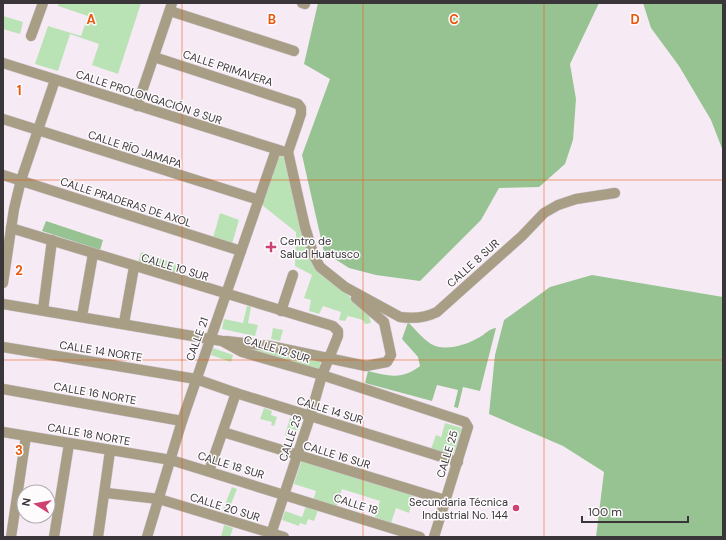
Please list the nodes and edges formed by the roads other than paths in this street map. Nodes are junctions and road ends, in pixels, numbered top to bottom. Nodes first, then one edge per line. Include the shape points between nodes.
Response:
1 (43, 3) edge
2 (171, 7) edge
3 (31, 36) dead end
4 (294, 51) dead end
5 (154, 57) junction
6 (3, 63) edge
7 (55, 80) junction
8 (136, 106) junction
9 (3, 119) edge
10 (37, 130) junction
11 (276, 150) junction
12 (288, 152) junction
13 (3, 175) edge
14 (21, 180) junction
15 (615, 194) dead end
16 (259, 200) junction
17 (11, 228) junction
18 (52, 240) junction
19 (241, 251) junction
20 (93, 254) junction
21 (5, 259) edge
22 (134, 267) junction
23 (293, 275) dead end
24 (3, 283) edge
25 (345, 287) junction
26 (226, 295) junction
27 (3, 304) edge
28 (43, 310) junction
29 (281, 310) junction
30 (82, 316) junction
31 (124, 323) junction
32 (333, 326) joint
33 (210, 338) junction
34 (222, 341) junction
35 (3, 347) edge
36 (328, 359) junction
37 (322, 375) junction
38 (196, 379) junction
39 (3, 389) edge
40 (236, 393) junction
41 (310, 416) junction
42 (182, 421) junction
43 (468, 424) joint
44 (3, 432) edge
45 (223, 432) junction
46 (26, 436) junction
47 (69, 444) junction
48 (110, 451) junction
49 (297, 456) junction
50 (171, 460) junction
51 (458, 462) junction
52 (210, 471) junction
53 (106, 493) junction
54 (284, 494) junction
55 (159, 499) junction
56 (446, 500) junction
57 (270, 535) edge
58 (3, 536) edge
59 (7, 537) edge
60 (10, 537) edge
61 (54, 537) edge
62 (98, 537) edge
63 (147, 537) edge
64 (284, 537) edge
65 (420, 537) edge
66 (434, 537) edge

1 - 3 street
2 - 4 street
2 - 5 street
5 - 8 street
5 - 12 street, CALLE PRIMAVERA via 300,105
6 - 7 street, CALLE PROLONGACIÓN 8 SUR
7 - 8 street, CALLE PROLONGACIÓN 8 SUR
7 - 10 street
8 - 11 street, CALLE PROLONGACIÓN 8 SUR
9 - 10 street, CALLE RÍO JAMAPA
10 - 14 street
10 - 16 street, CALLE RÍO JAMAPA
11 - 12 street, CALLE PROLONGACIÓN 8 SUR
11 - 16 street, CALLE 21
12 - 25 street, CALLE 8 SUR via 314,256 320,267
13 - 14 street, CALLE PRADERAS DE AXOL
14 - 17 street
14 - 19 street, CALLE PRADERAS DE AXOL
15 - 25 street, CALLE 8 SUR via 576,199 544,213 437,312 429,316 400,317
16 - 19 street, CALLE 21
17 - 18 street, CALLE 10 SUR
17 - 21 street
18 - 20 street, CALLE 10 SUR
18 - 28 street
19 - 26 street, CALLE 21
20 - 22 street, CALLE 10 SUR
20 - 30 street
21 - 24 street
22 - 26 street, CALLE 10 SUR
22 - 31 street
23 - 29 street
25 - 36 street, CALLE 8 SUR via 384,322 391,355 387,362 366,366
26 - 29 street, CALLE 10 SUR
26 - 33 street, CALLE 21
27 - 28 street, CALLE 12 SUR
28 - 30 street, CALLE 12 SUR
29 - 32 street, CALLE 10 SUR
30 - 31 street, CALLE 12 SUR
31 - 33 street, CALLE 12 SUR
32 - 36 street, CALLE 23 via 339,333
33 - 34 street, CALLE 12 SUR
33 - 38 street, CALLE 21
34 - 36 street, CALLE 8 SUR via 270,346
34 - 37 street, CALLE 12 SUR via 242,352
35 - 38 street, CALLE 14 NORTE
36 - 37 street, CALLE 23
37 - 41 street, CALLE 23
37 - 43 street, CALLE 12 SUR
38 - 40 street, CALLE 14 SUR
38 - 42 street, CALLE 21
39 - 42 street, CALLE 16 NORTE
40 - 41 street, CALLE 14 SUR
40 - 45 street
41 - 49 street, CALLE 23
41 - 51 street, CALLE 14 SUR
42 - 50 street, CALLE 21
43 - 51 street, CALLE 25
44 - 46 street, CALLE 18 NORTE
45 - 49 street, CALLE 16 SUR
45 - 52 street
46 - 47 street, CALLE 18 NORTE
46 - 60 street
47 - 48 street, CALLE 18 NORTE
47 - 61 street
48 - 50 street, CALLE 18 NORTE
48 - 53 street
49 - 54 street, CALLE 23
49 - 56 street, CALLE 16 SUR
50 - 52 street, CALLE 18 SUR
50 - 55 street, CALLE 21
51 - 56 street, CALLE 25
52 - 54 street, CALLE 18 SUR
53 - 55 street, CALLE 20 SUR
53 - 62 street
54 - 57 street, CALLE 23
54 - 65 street, CALLE 18
55 - 57 street, CALLE 20 SUR
55 - 63 street, CALLE 21
56 - 66 street, CALLE 25
57 - 64 street, CALLE 20 SUR
58 - 59 street

